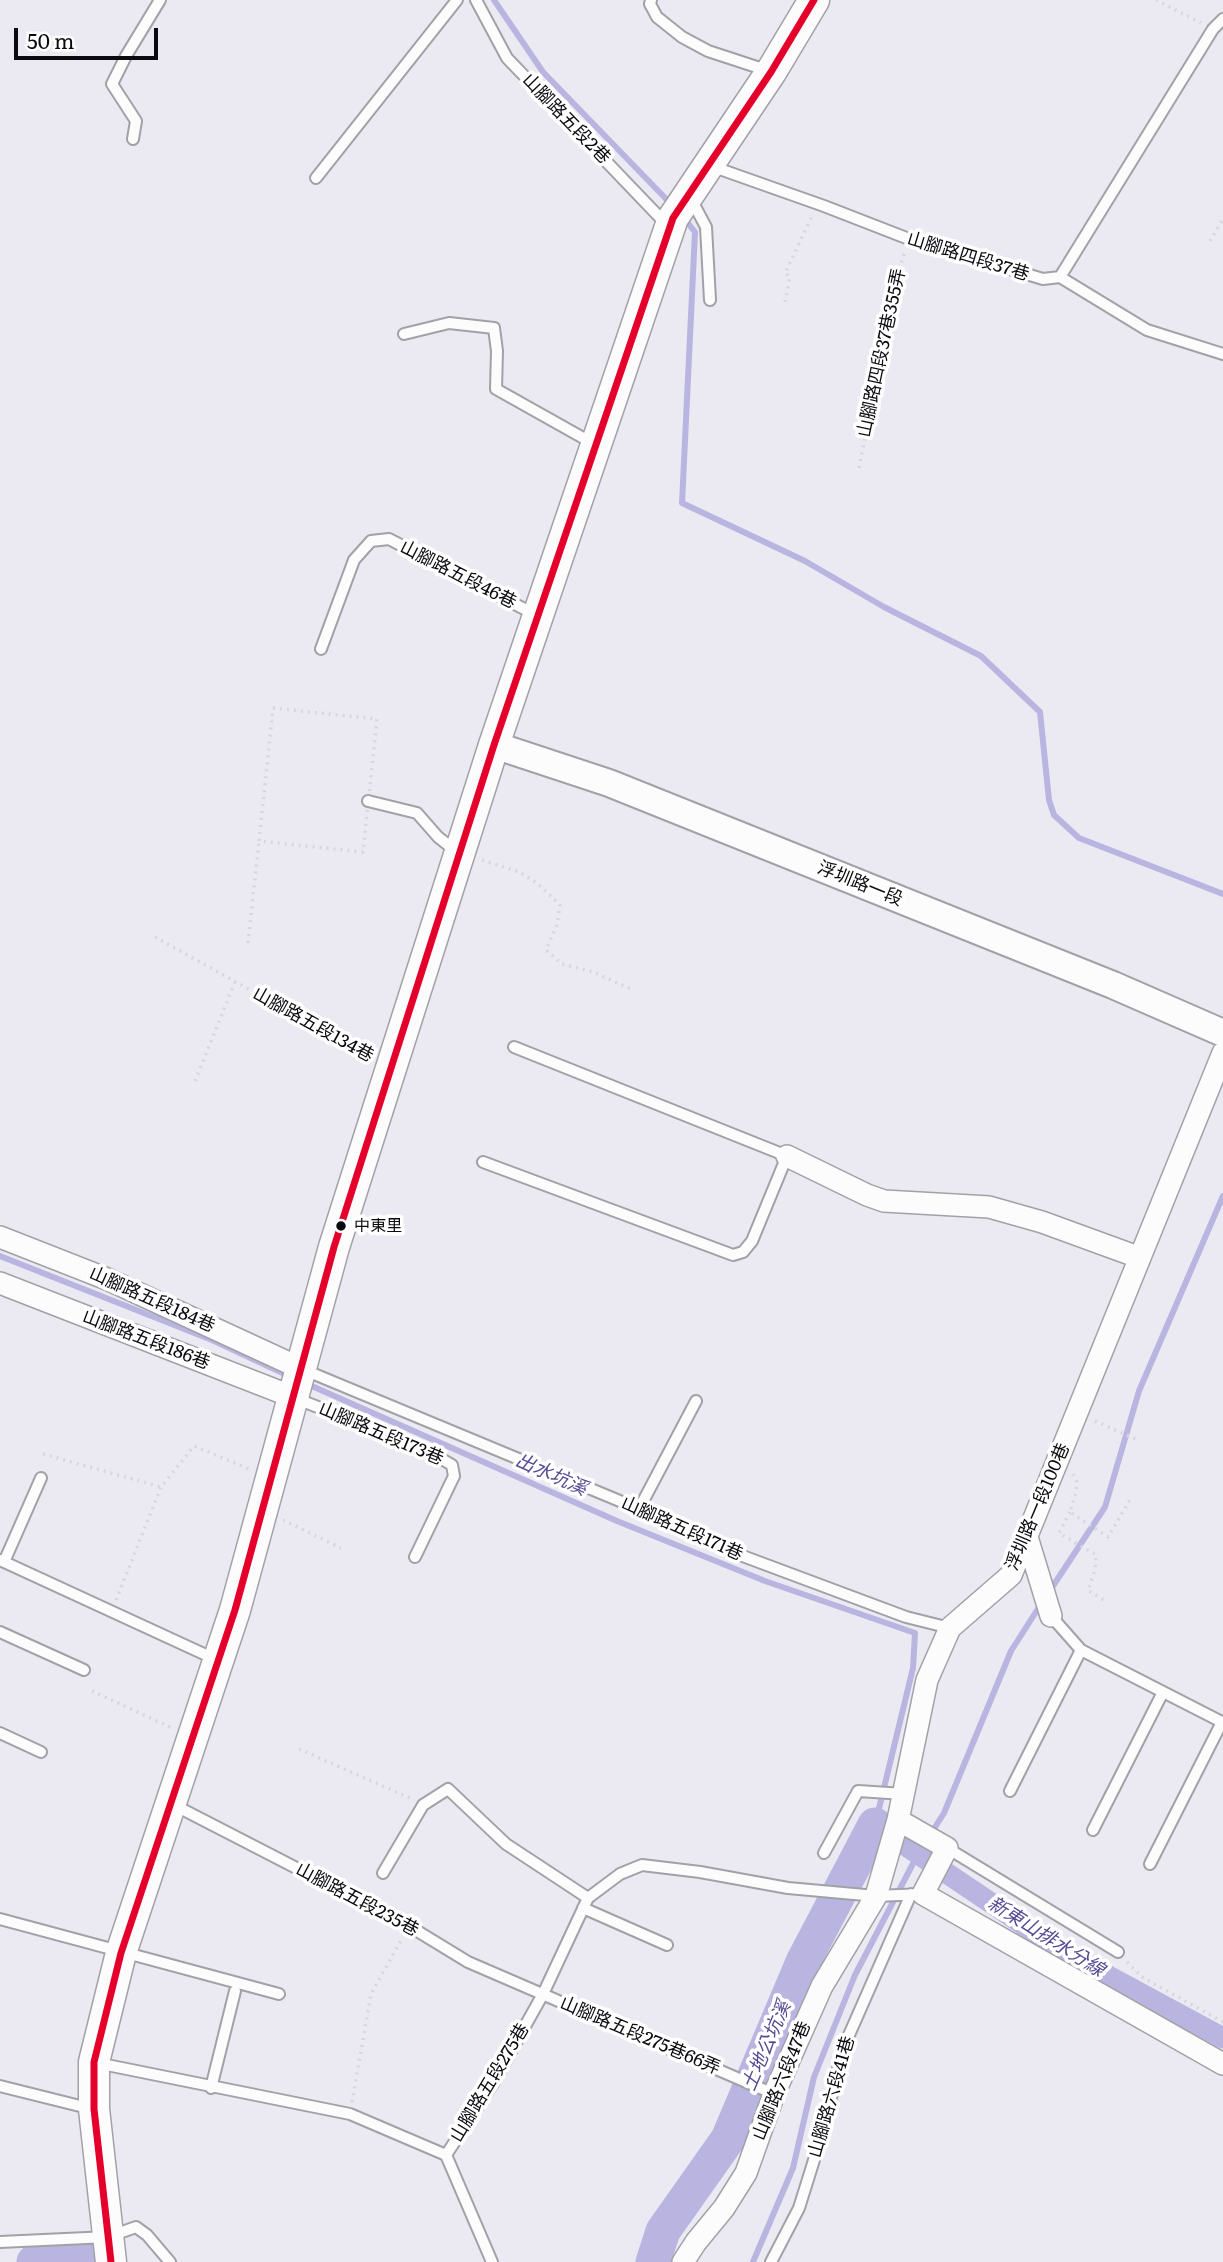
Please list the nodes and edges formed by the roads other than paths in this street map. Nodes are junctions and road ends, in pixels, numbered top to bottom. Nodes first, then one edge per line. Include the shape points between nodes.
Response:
1 (160, 0) edge
2 (457, 0) edge
3 (476, 0) edge
4 (651, 0) edge
5 (814, 0) edge
6 (1223, 19) edge
7 (771, 72) junction
8 (133, 139) dead end
9 (708, 165) junction
10 (316, 178) dead end
11 (677, 214) junction
12 (1060, 277) junction
13 (710, 300) dead end
14 (404, 334) dead end
15 (1223, 354) edge
16 (596, 446) junction
17 (538, 617) junction
18 (320, 649) dead end
19 (494, 745) junction
20 (368, 801) road end
21 (460, 853) junction
22 (1223, 1033) edge
23 (514, 1047) dead end
24 (1223, 1053) edge
25 (787, 1156) junction
26 (483, 1162) dead end
27 (0, 1237) edge
28 (1138, 1257) junction
29 (0, 1283) edge
30 (297, 1383) junction
31 (696, 1401) dead end
32 (41, 1478) dead end
33 (639, 1509) junction
34 (1027, 1537) junction
35 (415, 1557) dead end
36 (2, 1561) edge
37 (1051, 1616) joint
38 (950, 1628) junction
39 (0, 1632) edge
40 (1081, 1650) junction
41 (218, 1660) junction
42 (84, 1670) dead end
43 (1163, 1692) junction
44 (0, 1733) edge
45 (41, 1752) dead end
46 (1010, 1791) dead end
47 (904, 1794) junction
48 (171, 1804) junction
49 (898, 1820) junction
50 (1093, 1830) dead end
51 (947, 1848) junction
52 (824, 1853) dead end
53 (1150, 1864) dead end
54 (383, 1872) dead end
55 (917, 1894) junction
56 (876, 1896) junction
57 (586, 1903) junction
58 (0, 1919) edge
59 (667, 1945) dead end
60 (1118, 1952) road end
61 (121, 1953) junction
62 (235, 1991) dead end
63 (279, 1994) dead end
64 (543, 1994) junction
65 (94, 2063) junction
66 (1223, 2064) edge
67 (0, 2086) edge
68 (211, 2088) junction
69 (774, 2094) junction
70 (94, 2109) junction
71 (446, 2155) junction
72 (0, 2242) edge
73 (109, 2250) edge
74 (170, 2262) edge
75 (492, 2262) edge
76 (683, 2262) edge
77 (771, 2262) edge

1 - 8 lane via 113,84 135,121
2 - 10 lane
3 - 11 lane, 山腳路五段2巷 via 507,58
4 - 7 lane via 657,16 682,37 708,51
5 - 7 main road
6 - 12 lane
7 - 9 main road
9 - 11 main road
9 - 12 lane, 山腳路四段37巷 via 909,239 1042,279
11 - 13 lane, 山腳路五段2巷 via 706,227
11 - 16 main road
12 - 15 lane via 1147,330
14 - 16 lane via 449,323 494,328 496,389
16 - 17 main road
17 - 18 lane, 山腳路五段46巷 via 389,539 371,541 354,560
17 - 19 main road
19 - 21 main road
19 - 22 street, 浮圳路一段 via 609,783
20 - 21 lane via 417,813
21 - 30 main road via 334,1247
23 - 25 lane
24 - 28 street, 浮圳路一段100巷
25 - 26 lane via 752,1241 743,1252 733,1255
25 - 28 street via 884,1201 989,1207
27 - 30 street, 山腳路五段184巷 via 107,1279
28 - 34 street, 浮圳路一段100巷
29 - 30 street, 山腳路五段186巷
30 - 33 lane, 山腳路五段171巷
30 - 35 lane, 山腳路五段173巷 via 452,1465 454,1476
30 - 41 main road
31 - 33 lane
32 - 36 lane
33 - 38 lane, 山腳路五段171巷 via 740,1555 906,1617
34 - 37 street
34 - 38 street, 浮圳路一段100巷 via 1011,1575
36 - 41 lane
37 - 40 lane
38 - 47 street, 浮圳路一段100巷 via 927,1680
39 - 42 lane
40 - 43 lane
40 - 46 lane
41 - 48 main road
43 - 50 lane
43 - 53 lane via 1222,1722
44 - 45 lane
47 - 49 street, 浮圳路一段100巷
47 - 52 lane via 858,1791
48 - 61 main road
48 - 64 lane, 山腳路五段235巷 via 409,1926 468,1962
49 - 51 street
49 - 56 street, 山腳路六段47巷
51 - 55 street
51 - 60 lane
54 - 57 lane via 423,1805 448,1790 506,1844
55 - 56 lane
55 - 66 street
55 - 77 lane, 山腳路六段41巷 via 842,2051 799,2208
56 - 57 lane, 山腳路五段275巷 via 642,1865 620,1874
56 - 69 street, 山腳路六段47巷 via 822,1986
57 - 59 lane
57 - 64 lane, 山腳路五段275巷
58 - 61 lane
61 - 63 lane
61 - 65 main road
62 - 68 lane
64 - 69 lane, 山腳路五段275巷66弄
64 - 71 lane, 山腳路五段275巷
65 - 68 lane, 山腳路五段275巷
65 - 70 main road
67 - 70 lane
68 - 71 lane, 山腳路五段275巷 via 350,2114
69 - 76 street, 山腳路六段47巷 via 746,2173
70 - 73 main road
71 - 75 lane
72 - 73 lane
73 - 74 lane via 136,2227

